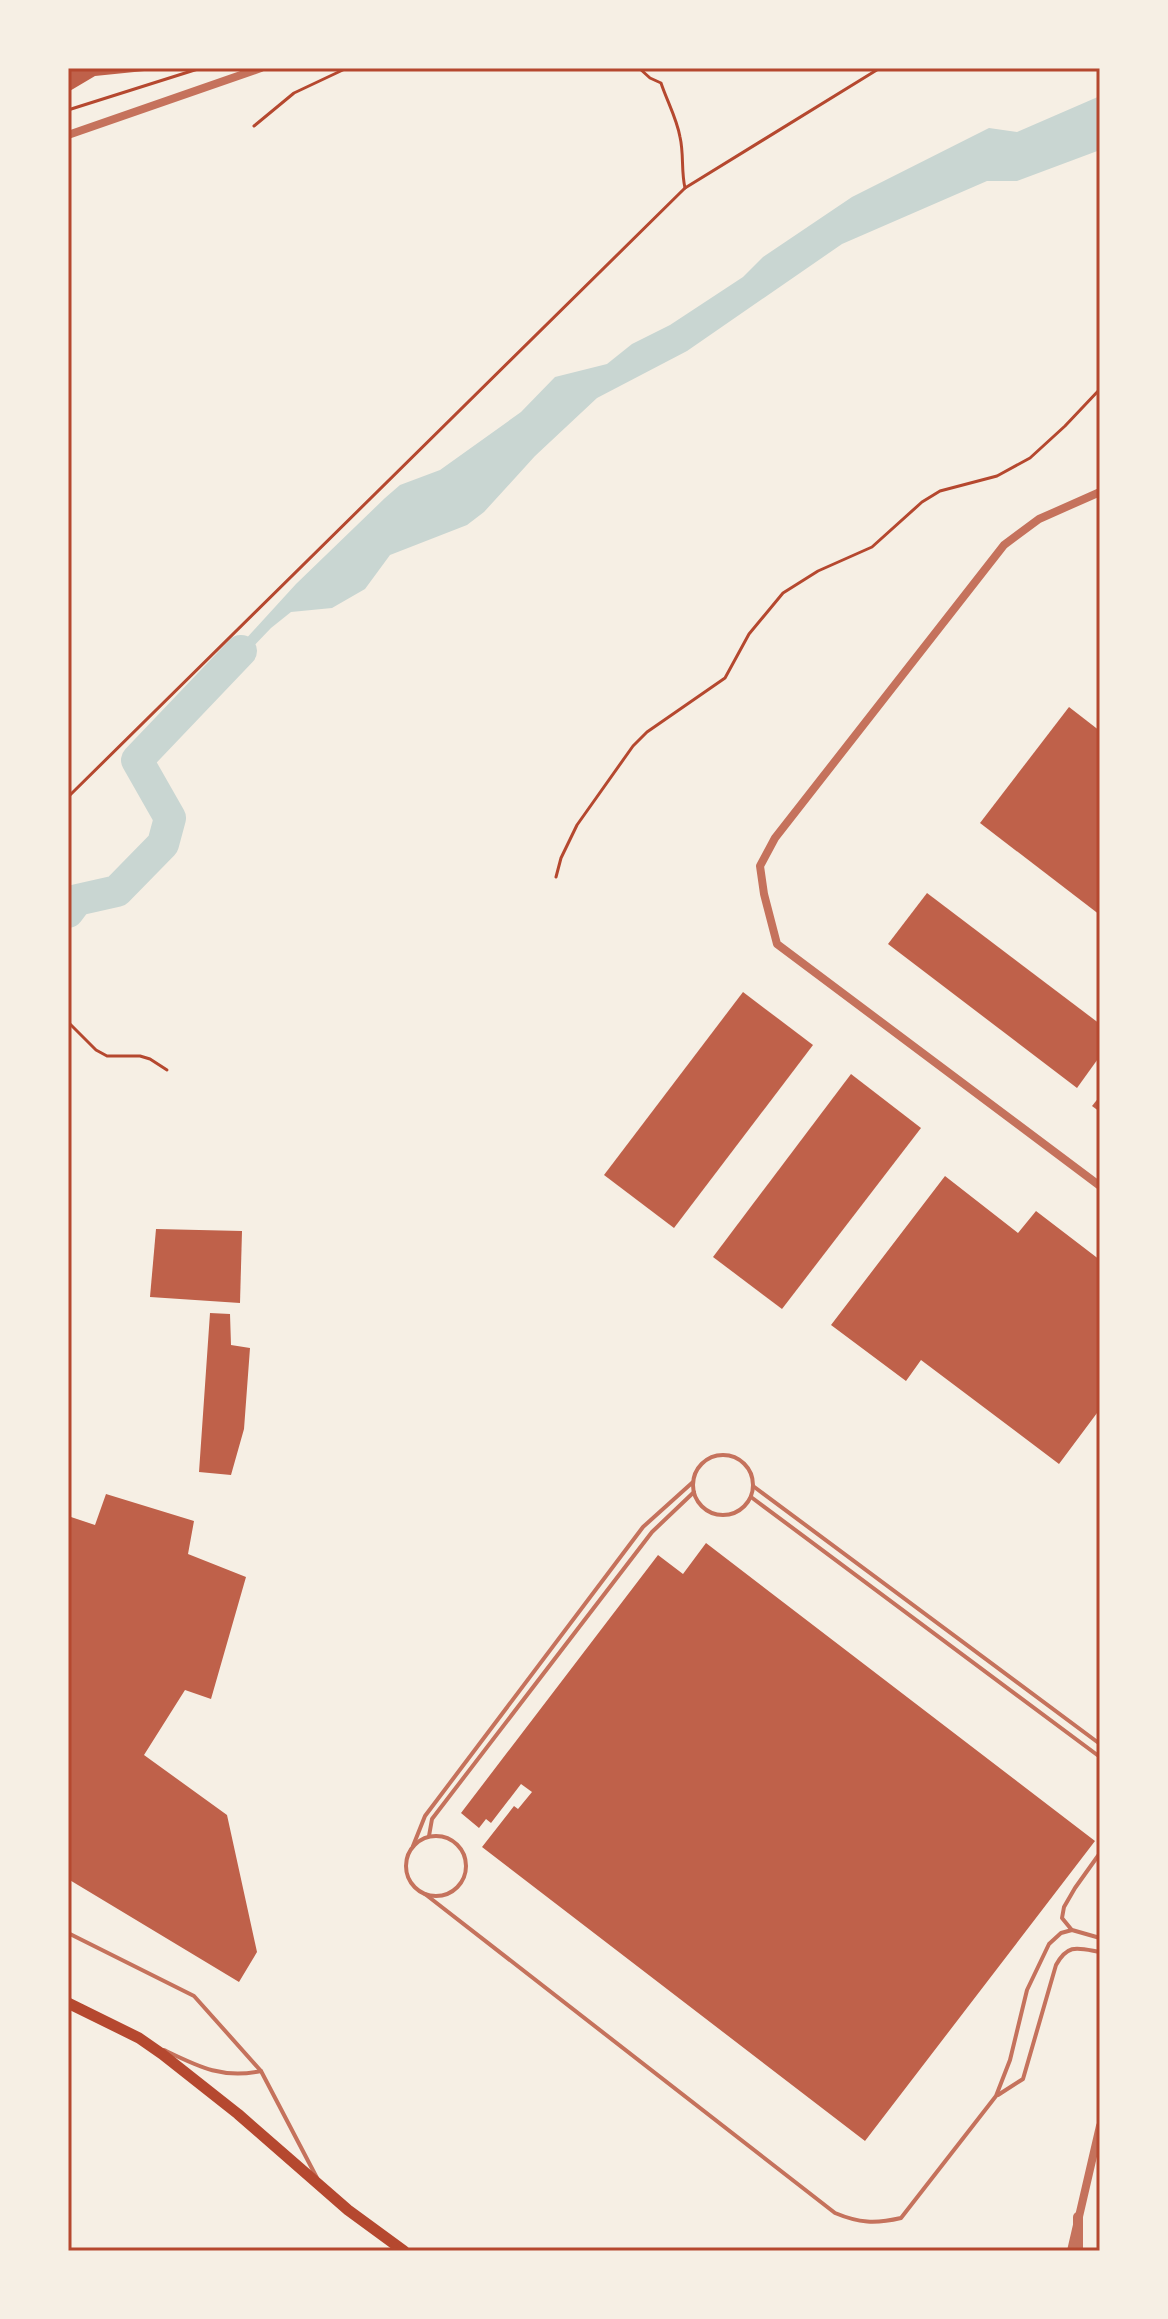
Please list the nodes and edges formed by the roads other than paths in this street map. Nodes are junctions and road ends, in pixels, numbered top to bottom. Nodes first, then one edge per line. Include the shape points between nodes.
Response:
1 (261, 68) edge
2 (68, 135) edge
3 (1100, 492) edge
4 (1100, 1186) edge
5 (693, 1482) junction
6 (753, 1486) junction
7 (694, 1492) junction
8 (751, 1497) junction
9 (1100, 1744) edge
10 (1100, 1757) edge
11 (429, 1836) junction
12 (413, 1846) junction
13 (1100, 1853) edge
14 (425, 1894) junction
15 (1072, 1930) junction
16 (68, 1933) edge
17 (1100, 1938) edge
18 (1100, 1952) edge
19 (68, 2003) edge
20 (139, 2038) junction
21 (261, 2071) junction
22 (996, 2096) junction
23 (1100, 2126) edge
24 (322, 2188) junction
25 (1078, 2217) junction
26 (404, 2251) edge
27 (1071, 2251) edge
28 (1078, 2251) edge

1 - 2 street
3 - 4 street via 1039,519 1004,545 775,838 760,866 777,944
5 - 6 lane via 708,1459 726,1455 744,1463
5 - 7 lane
5 - 12 lane via 643,1527 425,1816
6 - 8 lane
6 - 9 lane
7 - 8 lane via 704,1508 723,1516 742,1509
7 - 11 lane via 642,1545 432,1819
8 - 10 lane
11 - 12 lane
11 - 14 lane via 455,1843 466,1868 452,1891
12 - 14 lane via 407,1873
13 - 15 lane via 1064,1907 1062,1918
14 - 22 lane via 835,2213 857,2222 901,2218
15 - 17 lane
15 - 22 lane via 1049,1944 1041,1959
16 - 21 lane via 194,1996
18 - 22 lane via 1074,1947 1063,1953 1023,2079
19 - 20 main road
20 - 21 lane via 224,2075
20 - 24 main road
21 - 24 lane
23 - 25 street
24 - 26 main road
25 - 27 street
25 - 28 street

